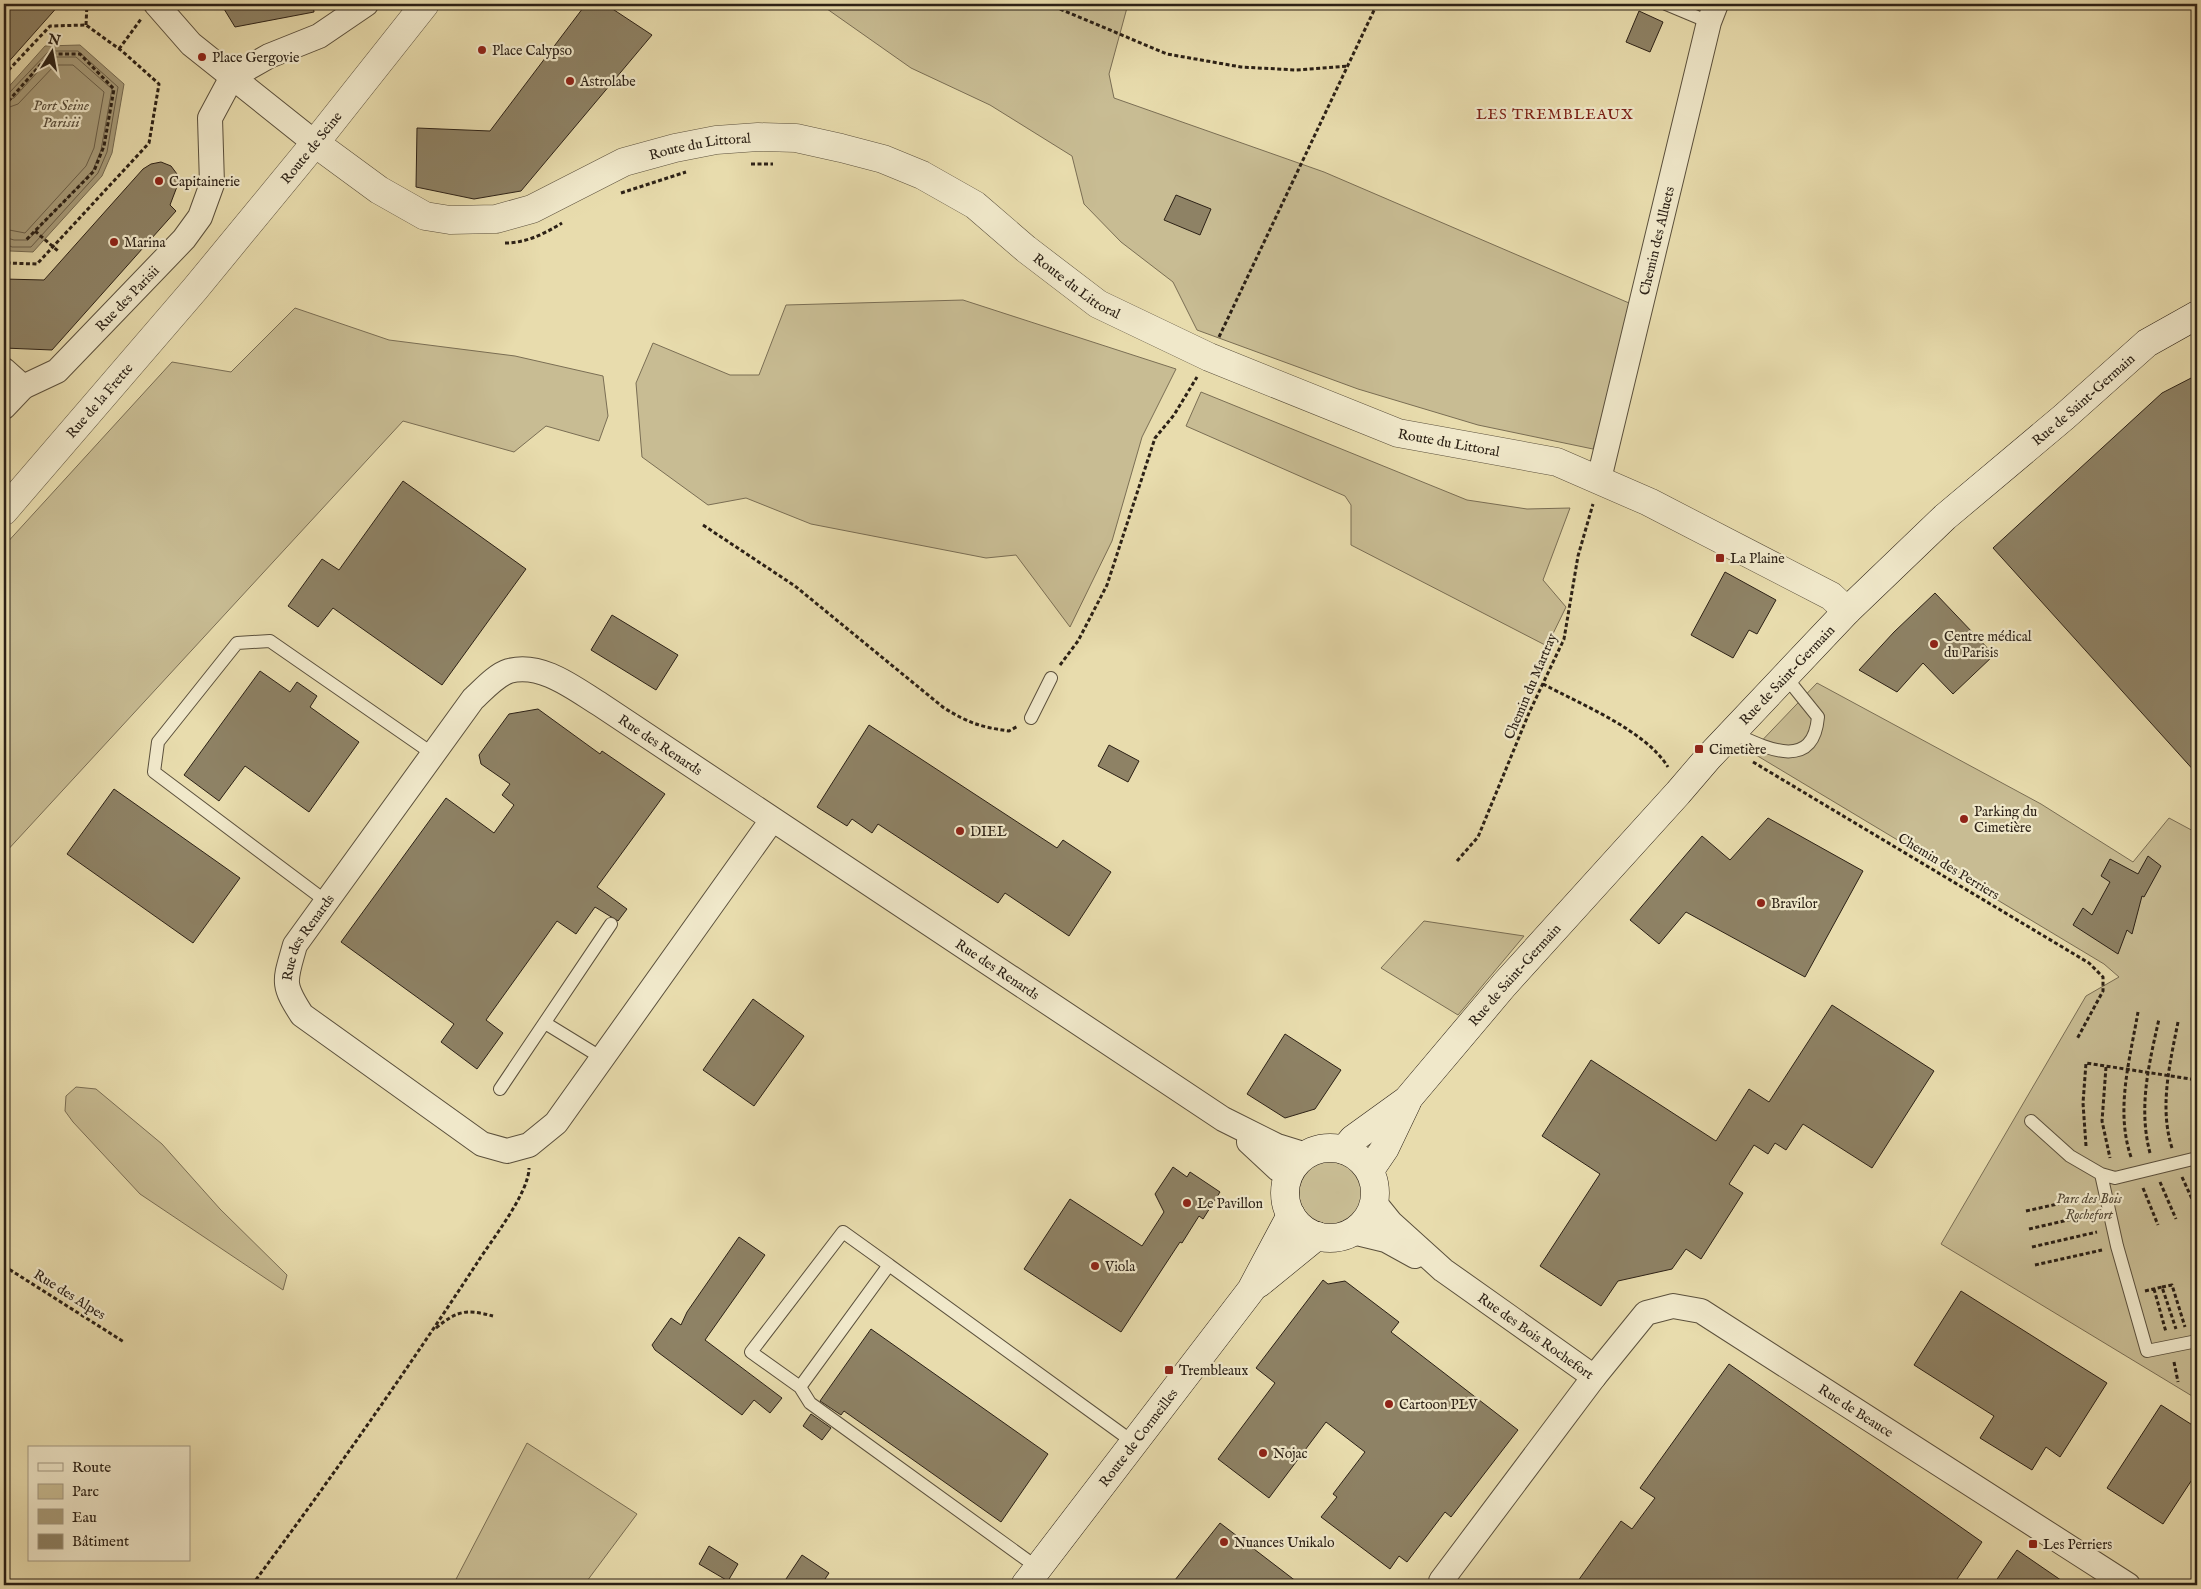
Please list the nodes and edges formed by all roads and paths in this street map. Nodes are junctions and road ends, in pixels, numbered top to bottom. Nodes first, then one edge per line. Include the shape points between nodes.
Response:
1 (87, 4) edge
2 (366, 4) edge
3 (425, 4) edge
4 (1048, 4) edge
5 (1666, 4) edge
6 (152, 8) edge
7 (1712, 13) edge
8 (86, 25) junction
9 (119, 49) junction
10 (1349, 66) dead end
11 (4, 75) edge
12 (232, 77) junction
13 (4, 106) edge
14 (315, 143) junction
15 (745, 164) dead end
16 (780, 164) dead end
17 (690, 171) dead end
18 (620, 193) dead end
19 (569, 219) dead end
20 (35, 232) junction
21 (26, 240) dead end
22 (500, 244) dead end
23 (53, 247) junction
24 (58, 251) dead end
25 (4, 259) edge
26 (195, 289) joint
27 (2195, 317) edge
28 (4, 370) edge
29 (1192, 373) dead end
30 (1206, 382) dead end
31 (23, 387) junction
32 (4, 407) edge
33 (1599, 479) junction
34 (4, 511) edge
35 (703, 525) dead end
36 (1847, 611) junction
37 (1785, 676) junction
38 (1051, 678) dead end
39 (1543, 684) junction
40 (1031, 718) joint
41 (1727, 738) junction
42 (433, 754) junction
43 (1678, 793) junction
44 (772, 820) junction
45 (1457, 861) dead end
46 (327, 902) junction
47 (611, 924) dead end
48 (2138, 1012) dead end
49 (2159, 1019) dead end
50 (2178, 1022) dead end
51 (544, 1023) junction
52 (2077, 1038) dead end
53 (602, 1058) junction
54 (2106, 1067) junction
55 (2128, 1070) junction
56 (2147, 1072) junction
57 (2168, 1075) junction
58 (2197, 1080) edge
59 (500, 1089) dead end
60 (1408, 1100) junction
61 (1224, 1119) junction
62 (2031, 1121) dead end
63 (529, 1145) junction
64 (1344, 1150) junction
65 (1306, 1155) junction
66 (2197, 1158) edge
67 (2176, 1163) junction
68 (2155, 1169) junction
69 (1370, 1170) junction
70 (2095, 1171) junction
71 (2137, 1173) junction
72 (1288, 1176) junction
73 (2115, 1178) junction
74 (2105, 1193) junction
75 (1374, 1202) junction
76 (2197, 1210) edge
77 (2026, 1211) dead end
78 (2109, 1211) junction
79 (1291, 1215) junction
80 (2176, 1219) dead end
81 (2158, 1225) dead end
82 (2113, 1228) junction
83 (2029, 1229) dead end
84 (1353, 1232) junction
85 (1318, 1236) junction
86 (2117, 1246) junction
87 (2032, 1247) dead end
88 (889, 1265) junction
89 (2035, 1265) dead end
90 (4, 1266) edge
91 (1443, 1270) junction
92 (2162, 1287) junction
93 (1251, 1290) junction
94 (2130, 1294) junction
95 (493, 1316) dead end
96 (434, 1330) junction
97 (124, 1342) dead end
98 (2189, 1342) edge
99 (1594, 1377) junction
100 (800, 1387) junction
101 (1133, 1442) junction
102 (1031, 1576) edge
103 (252, 1585) edge
104 (1441, 1585) edge
105 (2128, 1585) edge

1 - 8 path
2 - 12 street via 320,36 269,56
3 - 14 street, Route de Seine
4 - 10 path via 1167,54 1250,67 1296,70
5 - 7 lane
6 - 9 path
6 - 12 street
7 - 33 street, Chemin des Alluets
8 - 9 path
8 - 11 path via 50,26
9 - 23 path via 158,84 149,143
12 - 14 street
12 - 31 street, Rue des Parisii via 210,118 212,184 200,217 184,239 57,371
13 - 20 path via 50,54 80,54 114,89 104,146 94,171
14 - 26 street, Route de Seine
14 - 33 street, Route du Littoral via 379,190 424,216 450,220 496,219 532,210 624,162 716,140 796,138 841,148 922,174 975,205 1098,304 1209,357 1398,433 1557,462
15 - 16 path
17 - 18 path
19 - 22 path via 543,234 516,243
20 - 21 path
20 - 23 path
23 - 24 path
23 - 25 path via 38,264 7,263
26 - 34 street, Rue de la Frette
27 - 36 street, Rue de Saint-Germain via 2147,343 1945,517
28 - 31 street
29 - 30 path
31 - 32 street, Rue des Parisii
33 - 36 street, Route du Littoral via 1832,596
33 - 39 path, Chemin du Martray via 1578,556 1564,639
35 - 40 path via 795,586 944,708 968,722 1009,731
36 - 37 street, Rue de Saint-Germain
37 - 41 street, Rue de Saint-Germain
37 - 41 lane via 1818,716 1813,737 1804,746 1788,753
38 - 40 lane
39 - 43 path via 1628,730 1655,749 1667,766
39 - 45 path, Chemin du Martray via 1478,837
41 - 43 street, Rue de Saint-Germain
41 - 52 path, Chemin des Perriers via 2089,963 2103,977 2103,991
42 - 44 street, Rue des Renards via 473,699 488,685 509,671 532,670 555,677 601,705
42 - 46 street, Rue des Renards
42 - 46 lane via 270,641 237,643 158,742 154,772
43 - 60 street, Rue de Saint-Germain via 1504,985
44 - 53 street, Rue des Renards
44 - 61 street, Rue des Renards
46 - 63 street, Rue des Renards via 296,945 286,978 288,995 302,1015 482,1144 507,1151
47 - 51 lane
48 - 55 path
49 - 56 path
50 - 57 path
51 - 53 lane
51 - 59 lane
53 - 63 street, Rue des Renards via 556,1124
54 - 55 path
54 - 70 path via 2086,1064 2083,1103
54 - 73 path via 2102,1121
55 - 56 path
55 - 71 path via 2124,1098 2125,1128 2127,1146
56 - 57 path
56 - 68 path via 2146,1138
57 - 58 path
57 - 67 path via 2166,1120
60 - 64 street, Rue de Saint-Germain via 1353,1139
60 - 69 street, Rue de Saint-Germain via 1385,1148
61 - 65 street, Rue des Renards via 1277,1146
61 - 72 street, Rue des Renards
62 - 70 lane via 2070,1156
63 - 96 path via 529,1177
64 - 65 street via 1319,1149
64 - 69 street via 1358,1157
65 - 72 street
66 - 67 lane
67 - 68 lane
67 - 76 path
68 - 71 lane
68 - 80 path
69 - 75 street
70 - 73 lane
70 - 74 lane
71 - 73 lane
71 - 81 path
72 - 79 street via 1286,1203
74 - 77 path
74 - 78 lane
75 - 84 street via 1363,1224
75 - 91 street, Rue des Bois Rochefort
78 - 82 lane
78 - 83 path
79 - 85 street via 1302,1228
79 - 93 street, Route de Cormeilles
82 - 86 lane
82 - 87 path
84 - 85 street via 1330,1238
84 - 91 street via 1386,1240
85 - 93 street, Route de Cormeilles
86 - 89 path
86 - 94 lane
88 - 100 lane
88 - 100 lane via 843,1232 751,1352
88 - 101 lane
90 - 97 path, Rue des Alpes
91 - 99 street, Rue des Bois Rochefort
92 - 94 path
92 - 98 path
92 - 98 path via 2172,1285
93 - 101 street, Route de Cormeilles
94 - 98 lane via 2148,1351
95 - 96 path via 474,1311 453,1314
96 - 103 path
99 - 104 street, Rue des Bois Rochefort
99 - 105 street, Rue de Beauce via 1646,1313 1674,1306 1701,1311
100 - 102 lane via 810,1403
101 - 102 street, Route de Cormeilles

